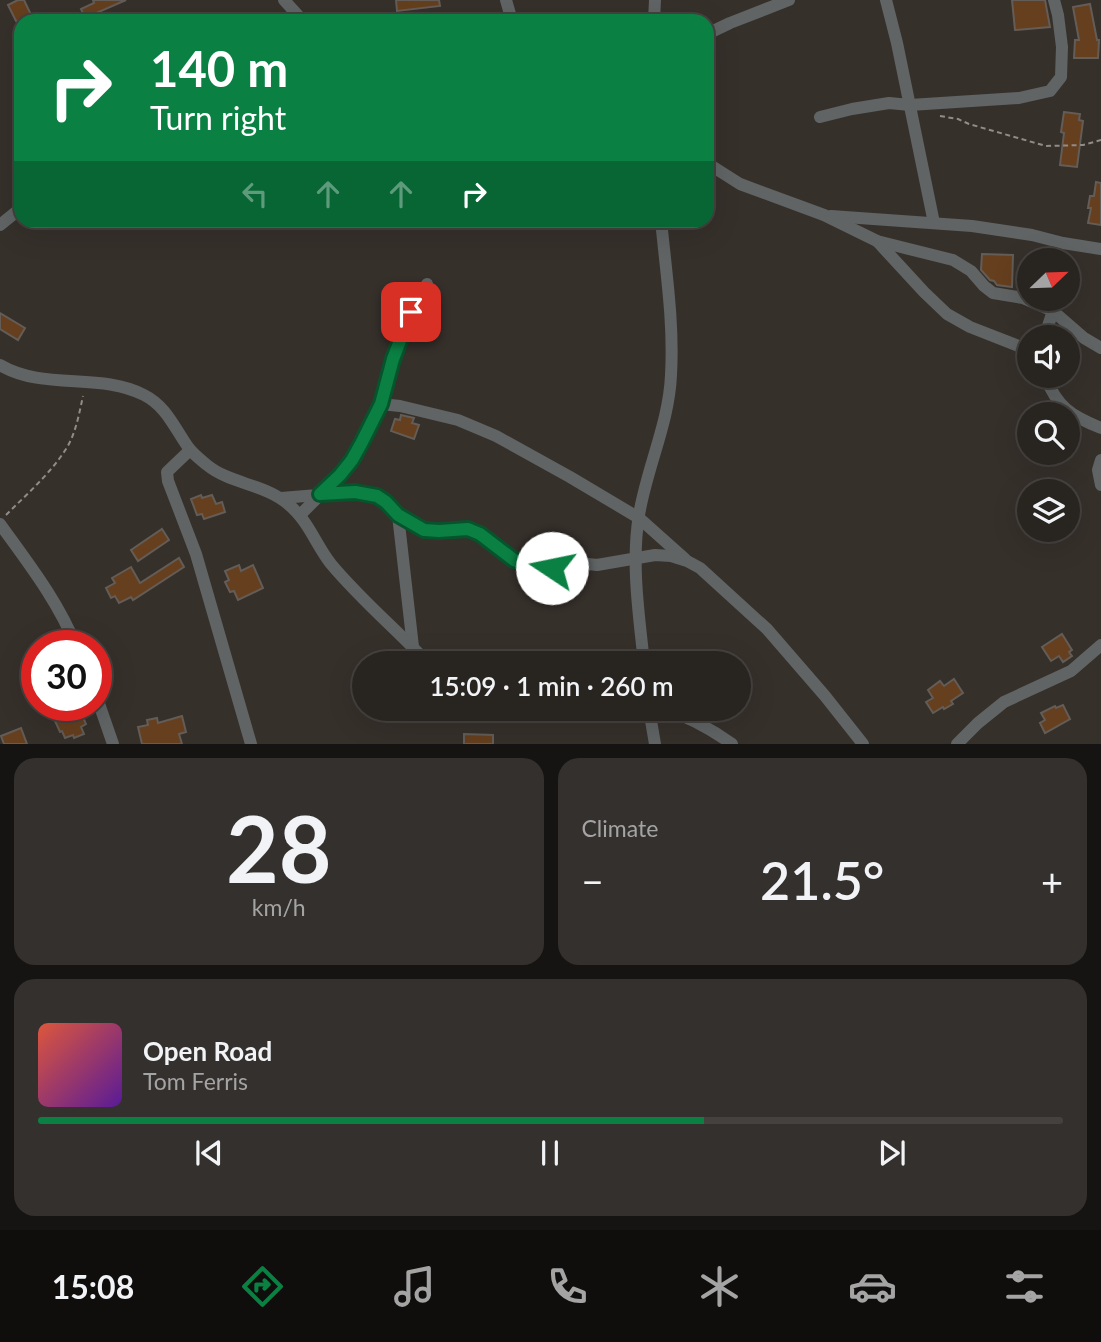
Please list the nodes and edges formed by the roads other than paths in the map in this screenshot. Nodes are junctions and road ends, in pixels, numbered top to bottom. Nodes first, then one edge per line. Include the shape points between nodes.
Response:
1 (284, 0) edge
2 (789, 0) edge
3 (886, 0) edge
4 (1054, 0) edge
5 (297, 14) edge
6 (714, 31) edge
7 (910, 105) junction
8 (820, 117) dead end
9 (714, 167) edge
10 (14, 214) edge
11 (824, 215) junction
12 (934, 223) junction
13 (0, 225) edge
14 (662, 228) edge
15 (877, 241) junction
16 (1101, 249) edge
17 (428, 284) dead end
18 (1017, 297) edge
19 (1054, 312) edge
20 (1017, 345) edge
21 (1101, 348) edge
22 (0, 365) edge
23 (1050, 388) edge
24 (381, 404) junction
25 (1101, 428) edge
26 (190, 450) junction
27 (1101, 460) edge
28 (1101, 485) edge
29 (320, 494) junction
30 (281, 498) junction
31 (300, 515) junction
32 (398, 515) junction
33 (639, 518) junction
34 (0, 522) edge
35 (636, 560) junction
36 (687, 561) junction
37 (69, 630) edge
38 (1101, 645) edge
39 (413, 647) junction
40 (417, 651) edge
41 (643, 651) edge
42 (105, 721) edge
43 (651, 721) edge
44 (694, 721) edge
45 (246, 728) junction
46 (656, 743) edge
47 (113, 744) edge
48 (242, 744) edge
49 (251, 744) edge
50 (732, 744) edge
51 (863, 744) edge
52 (957, 744) edge

1 - 5 street
2 - 6 street
3 - 7 street
4 - 7 street via 1062,47 1061,77 1050,91 1019,98
7 - 8 street via 889,103
7 - 12 street
9 - 11 street via 740,184
10 - 13 street
11 - 12 street
11 - 15 street
12 - 16 street via 997,229
14 - 33 street via 671,376
15 - 18 street via 953,260 993,293
15 - 20 street via 947,314
17 - 24 street via 411,312
19 - 21 street
22 - 26 street via 41,379 128,387 160,405
23 - 25 street via 1069,413
24 - 29 street via 352,460
24 - 33 street via 458,419 483,430
26 - 30 street via 210,468
26 - 45 street via 167,472 167,481 196,554
27 - 28 street
29 - 30 street
29 - 31 street
29 - 32 street via 377,496
30 - 31 street
31 - 39 street via 328,561
32 - 35 street via 424,530 468,529 514,560 533,567
32 - 39 street
33 - 35 street
33 - 36 street
34 - 37 street
35 - 36 street via 655,555
35 - 41 street
36 - 51 street via 767,629
38 - 52 street via 1071,671 1004,702
39 - 40 street
42 - 47 street
43 - 46 street
44 - 50 street
45 - 48 street
45 - 49 street

